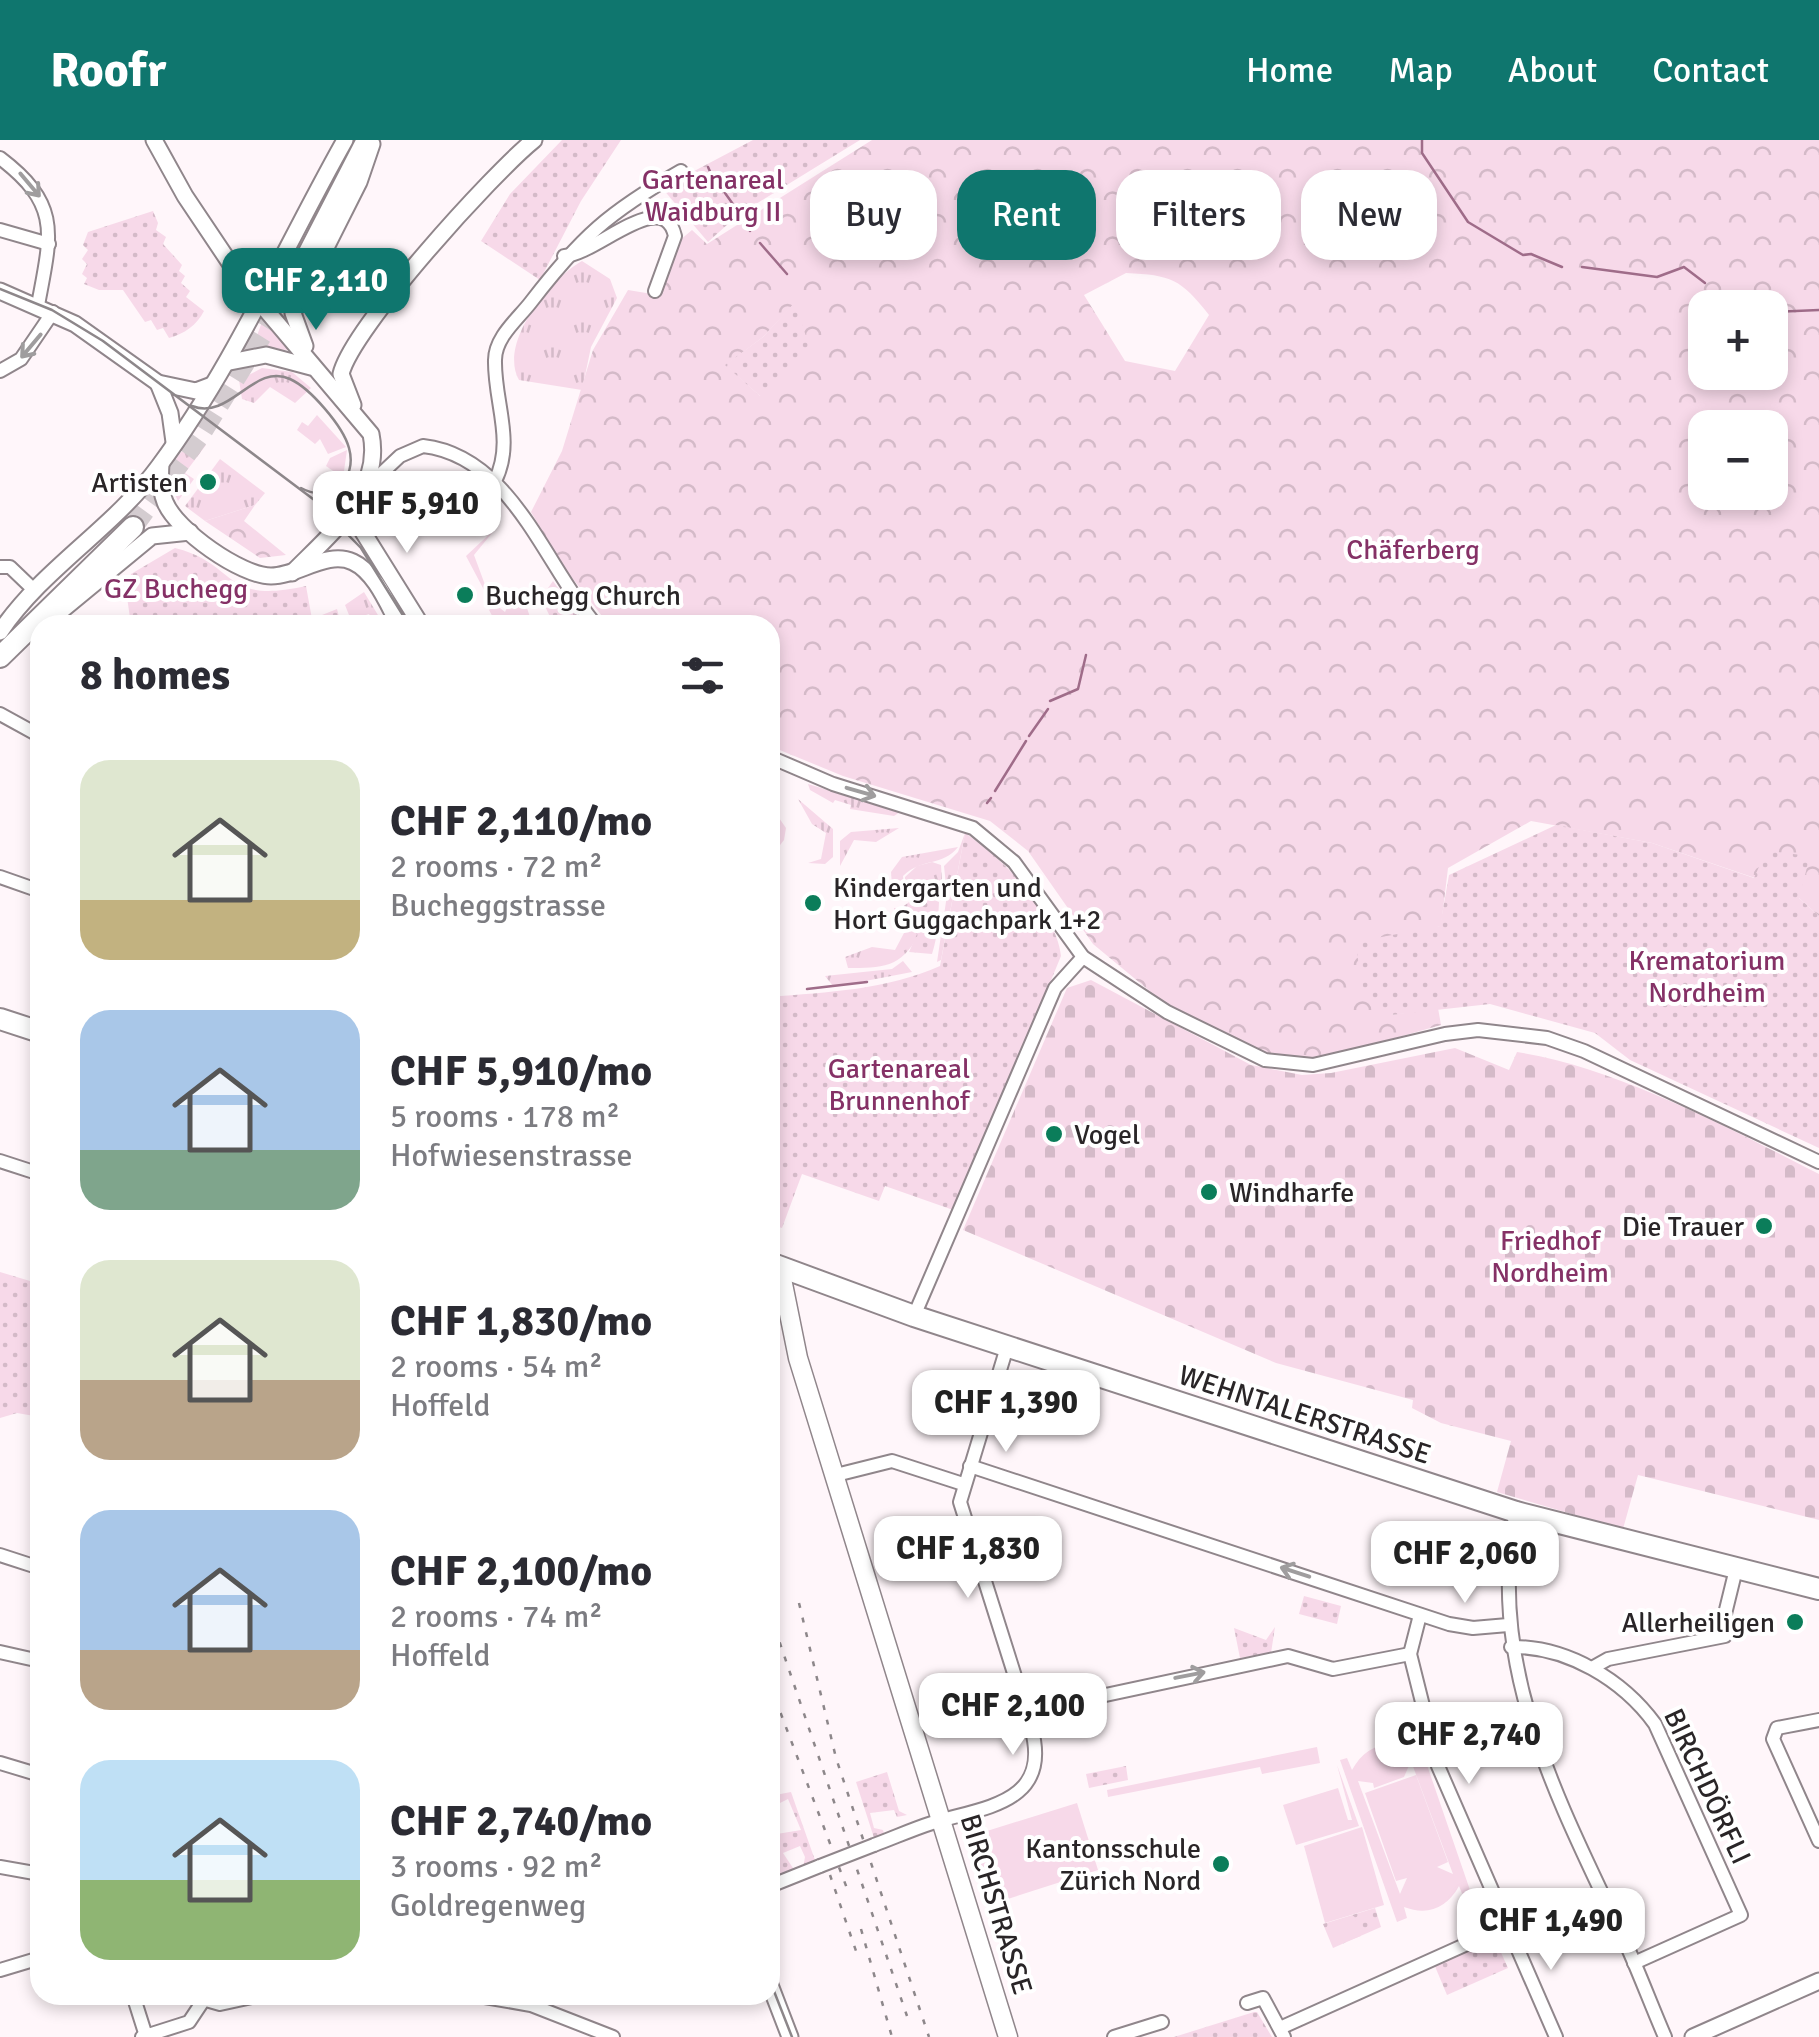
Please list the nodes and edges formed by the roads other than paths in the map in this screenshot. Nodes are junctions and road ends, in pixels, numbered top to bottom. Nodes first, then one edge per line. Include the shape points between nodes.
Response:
1 (154, 140) edge
2 (345, 140) edge
3 (356, 140) edge
4 (370, 140) edge
5 (534, 140) edge
6 (0, 158) edge
7 (681, 171) dead end
8 (0, 230) edge
9 (49, 244) junction
10 (564, 256) junction
11 (0, 290) edge
12 (656, 291) dead end
13 (274, 297) junction
14 (46, 309) junction
15 (356, 341) junction
16 (230, 362) junction
17 (314, 368) junction
18 (0, 371) edge
19 (158, 382) junction
20 (216, 383) junction
21 (357, 414) junction
22 (174, 442) junction
23 (161, 464) junction
24 (495, 481) junction
25 (365, 489) junction
26 (190, 532) junction
27 (0, 567) edge
28 (292, 573) junction
29 (42, 591) junction
30 (43, 615) edge
31 (57, 615) edge
32 (392, 615) edge
33 (415, 615) edge
34 (589, 615) edge
35 (30, 629) edge
36 (0, 634) edge
37 (30, 636) edge
38 (0, 644) edge
39 (0, 660) edge
40 (0, 714) edge
41 (30, 730) edge
42 (780, 761) edge
43 (0, 877) edge
44 (30, 888) edge
45 (1083, 957) junction
46 (0, 1019) edge
47 (30, 1029) edge
48 (0, 1161) edge
49 (1819, 1162) edge
50 (30, 1171) edge
51 (780, 1268) edge
52 (780, 1292) edge
53 (914, 1316) junction
54 (1008, 1346) junction
55 (970, 1466) junction
56 (836, 1475) junction
57 (963, 1484) junction
58 (1516, 1512) junction
59 (0, 1555) edge
60 (30, 1565) edge
61 (1736, 1569) junction
62 (1819, 1589) edge
63 (1420, 1615) junction
64 (1508, 1625) junction
65 (1512, 1647) junction
66 (0, 1652) edge
67 (1410, 1654) junction
68 (30, 1660) edge
69 (1592, 1668) junction
70 (1026, 1712) junction
71 (1819, 1720) edge
72 (0, 1764) edge
73 (30, 1772) edge
74 (944, 1820) junction
75 (1819, 1841) edge
76 (0, 1868) edge
77 (30, 1872) edge
78 (780, 1882) edge
79 (1507, 1926) junction
80 (30, 1961) edge
81 (1634, 1963) junction
82 (0, 1970) edge
83 (1819, 1981) edge
84 (1247, 2003) dead end
85 (135, 2005) edge
86 (201, 2005) edge
87 (531, 2005) edge
88 (778, 2005) edge
89 (1162, 2022) dead end
90 (1282, 2032) edge
91 (169, 2033) edge
92 (144, 2036) edge
93 (613, 2037) edge
94 (790, 2037) edge
95 (1008, 2037) edge
96 (1114, 2037) edge
97 (1556, 2037) edge
98 (1665, 2037) edge
99 (1693, 2037) edge

1 - 13 street via 185,196
2 - 13 street
3 - 13 main road
4 - 13 main road
4 - 17 street via 358,182 294,313
5 - 15 street via 478,194
6 -> 9 street via 38,192
7 - 10 street via 616,210
8 - 9 street
9 - 14 street
10 - 12 street via 588,252 643,217 664,218 676,236
10 - 24 street via 496,350 506,452
11 - 14 street
13 - 16 street
13 - 17 street via 270,310
14 -> 18 street via 21,360
14 - 19 street
15 - 17 street
15 - 21 street via 342,380
16 - 17 street via 266,354
16 - 20 street
17 - 21 street
19 - 20 street via 190,390
19 - 22 street
20 - 22 street
21 - 25 street via 374,452
22 - 23 street
23 - 26 street via 164,501
23 - 29 street
24 - 25 street via 424,446 400,456
24 - 34 street
25 - 28 street
25 - 33 street via 363,532
26 - 28 street via 245,570
26 - 31 street via 152,536
27 - 29 street
28 - 32 street via 332,558 354,563
29 - 30 main road via 130,524
29 - 36 main road
29 - 38 main road
35 - 39 main road
37 - 39 street
40 - 41 street
42 -> 45 street via 973,828 1027,875
43 - 44 street
45 - 49 street via 1155,1005 1265,1060 1312,1065 1478,1030 1547,1038
45 - 53 street via 1055,988
46 - 47 main road
48 - 50 street
51 - 53 main road, WEHNTALERSTRASSE
52 - 56 main road, BIRCHSTRASSE
53 - 54 main road, WEHNTALERSTRASSE
54 - 55 street
54 - 58 main road, WEHNTALERSTRASSE
55 - 57 street
63 -> 55 street
56 - 57 street via 892,1461
56 - 74 main road, BIRCHSTRASSE
57 - 70 street via 961,1513
58 - 61 main road, WEHNTALERSTRASSE
58 - 64 street
59 - 60 street
61 - 62 main road, WEHNTALERSTRASSE
61 - 69 street via 1723,1622 1726,1636 1608,1659
63 - 64 street via 1462,1628
63 - 67 street
64 - 65 street
65 - 69 street, BIRCHDÖRFLI
65 - 81 street via 1524,1706
66 - 68 street
70 -> 67 street via 1288,1656 1343,1668
67 - 79 street via 1438,1766
69 - 81 street, BIRCHDÖRFLI via 1636,1698 1654,1724 1741,1915
70 - 74 street via 1036,1751 1021,1789 1001,1804
71 - 75 street via 1777,1728 1773,1739
72 - 73 street
74 - 78 street, bridge
74 - 95 main road, BIRCHSTRASSE
76 - 77 street
79 - 90 street
79 - 97 street
80 - 82 street
81 - 98 street
83 - 99 street
84 - 90 street via 1263,1998
85 - 92 street
86 - 91 street
87 - 93 street
88 - 94 street
89 - 96 street
91 - 92 street

